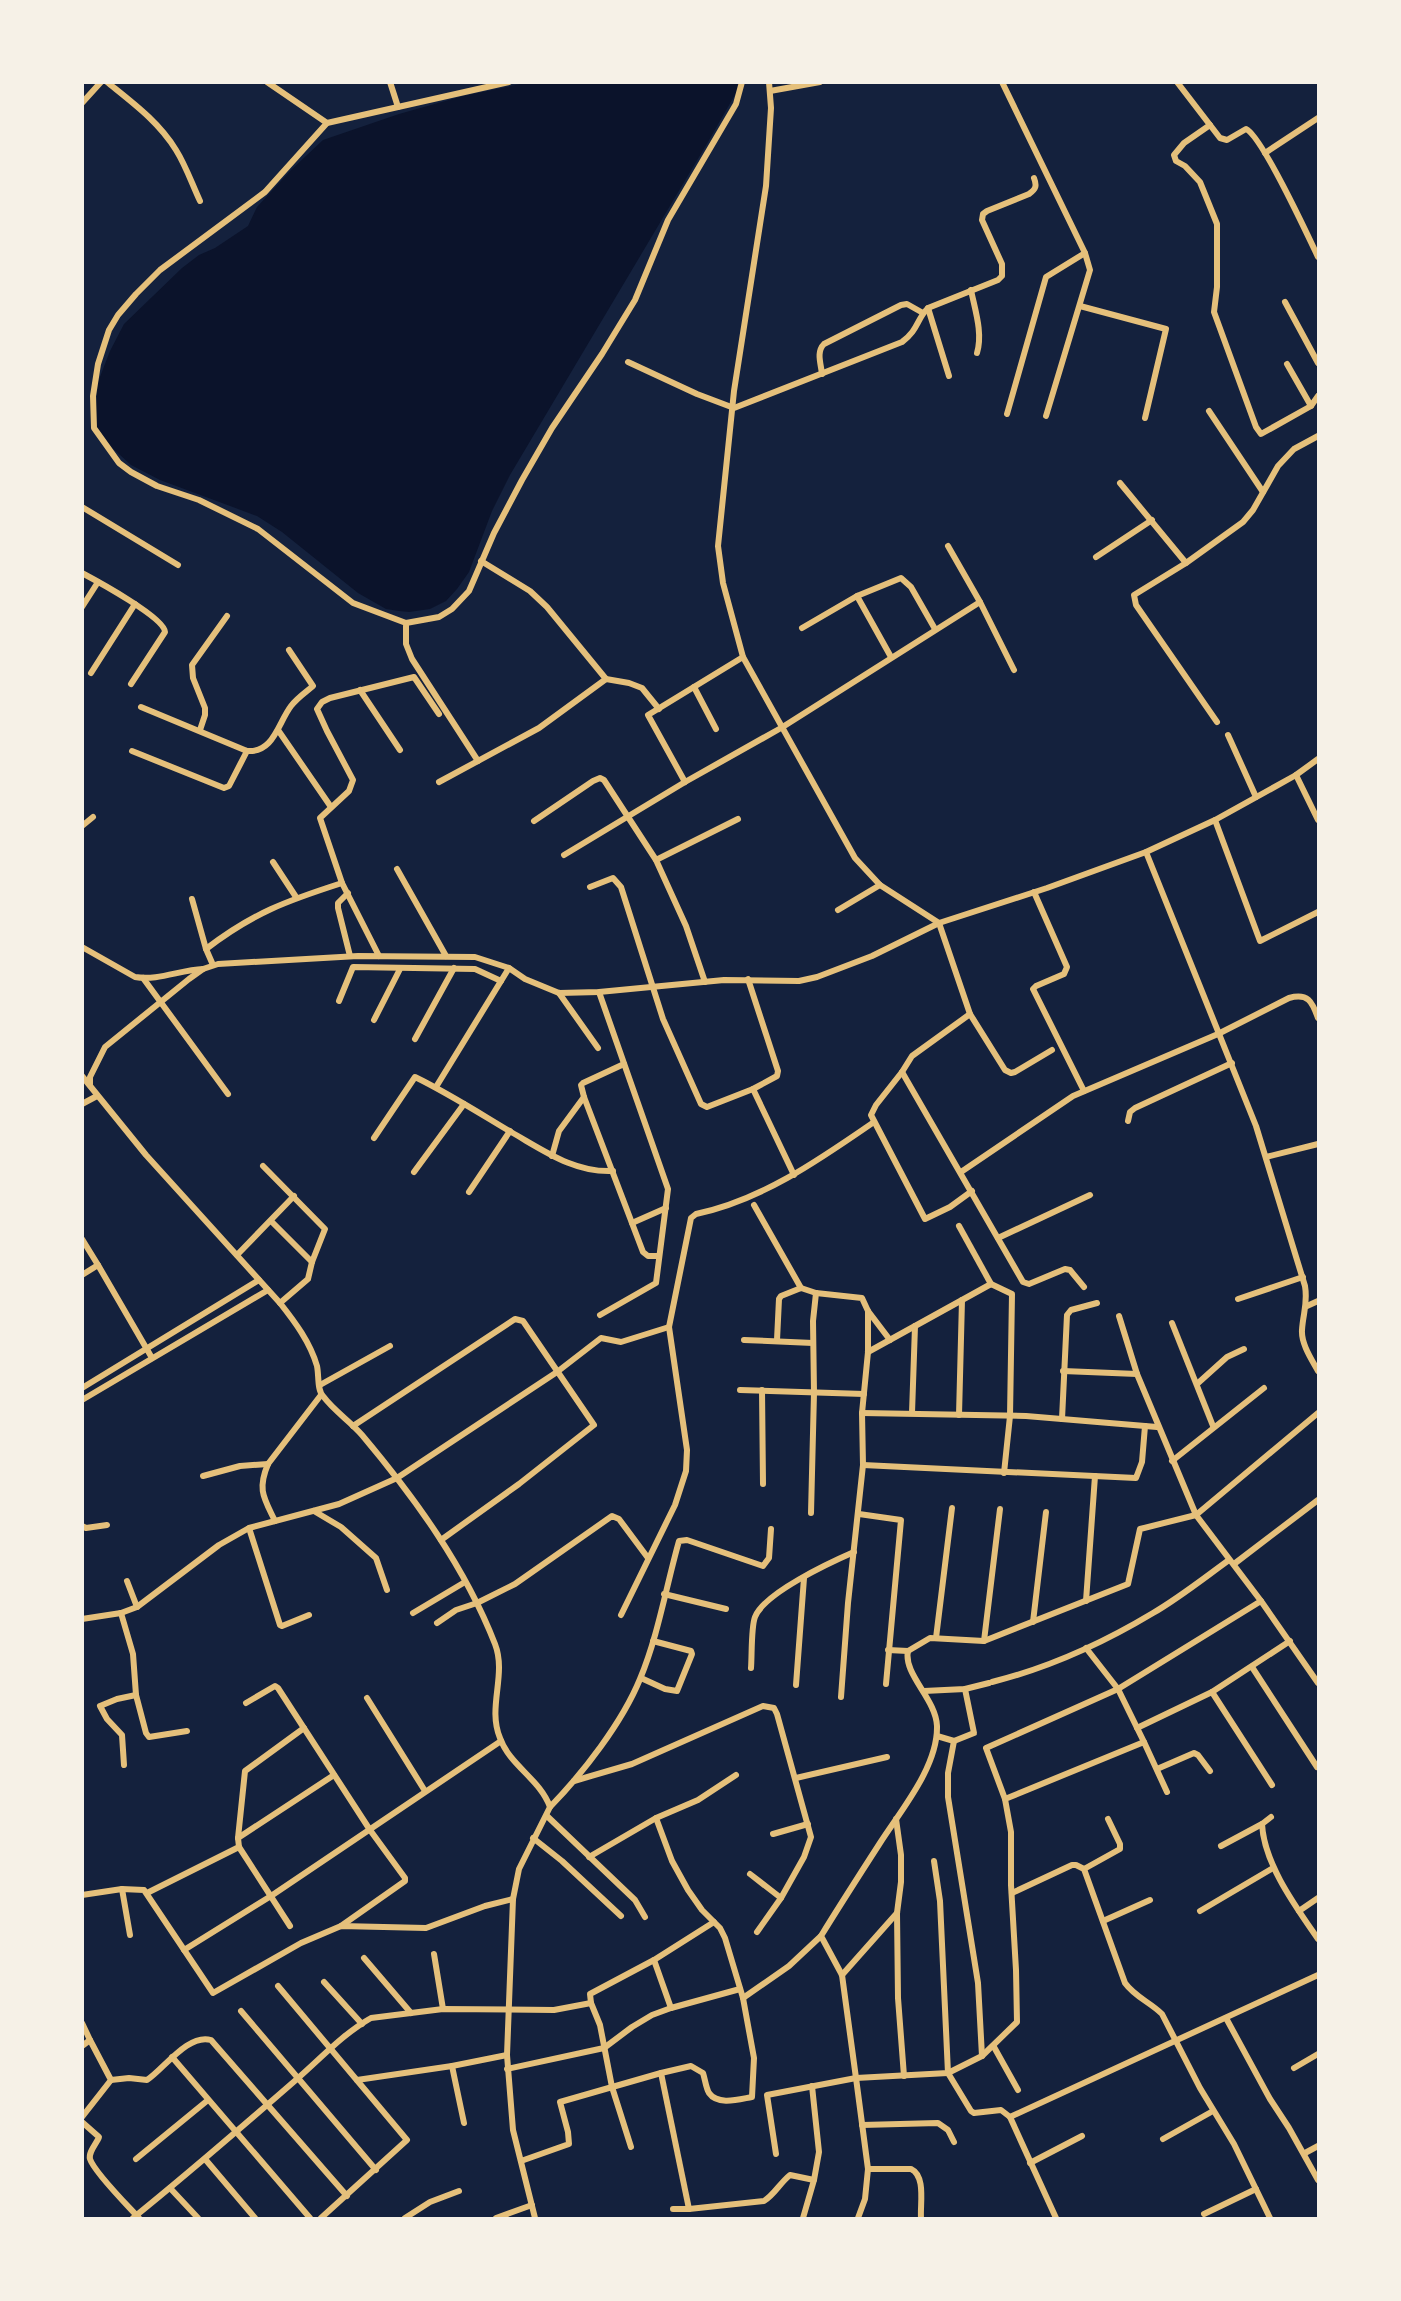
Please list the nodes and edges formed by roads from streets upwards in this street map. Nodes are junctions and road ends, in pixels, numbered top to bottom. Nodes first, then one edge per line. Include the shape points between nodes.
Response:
1 (101, 82) edge
2 (107, 82) edge
3 (267, 82) edge
4 (390, 82) edge
5 (509, 82) edge
6 (742, 82) edge
7 (769, 82) edge
8 (820, 82) edge
9 (1002, 82) edge
10 (1176, 82) edge
11 (475, 85) edge
12 (770, 91) junction
13 (82, 103) edge
14 (398, 107) junction
15 (1318, 118) edge
16 (327, 123) junction
17 (1210, 125) junction
18 (1265, 153) junction
19 (1034, 178) dead end
20 (200, 201) dead end
21 (1318, 238) edge
22 (1310, 241) junction
23 (1085, 253) junction
24 (1318, 257) edge
25 (971, 290) junction
26 (1285, 302) dead end
27 (1080, 306) junction
28 (926, 310) junction
29 (977, 353) dead end
30 (628, 362) dead end
31 (1318, 363) edge
32 (1287, 364) dead end
33 (822, 374) junction
34 (949, 376) dead end
35 (1318, 396) edge
36 (1311, 406) junction
37 (734, 408) junction
38 (1209, 411) dead end
39 (1007, 414) dead end
40 (1046, 416) dead end
41 (1145, 418) dead end
42 (1318, 436) edge
43 (1120, 483) dead end
44 (1263, 492) junction
45 (82, 507) edge
46 (1152, 520) junction
47 (948, 546) dead end
48 (1096, 557) dead end
49 (481, 561) junction
50 (1186, 563) junction
51 (178, 565) dead end
52 (82, 573) edge
53 (98, 582) junction
54 (857, 596) junction
55 (980, 602) junction
56 (135, 604) junction
57 (82, 606) edge
58 (227, 616) dead end
59 (406, 623) junction
60 (802, 628) dead end
61 (935, 629) junction
62 (289, 650) dead end
63 (743, 657) junction
64 (891, 657) junction
65 (1014, 670) dead end
66 (91, 673) dead end
67 (606, 679) junction
68 (131, 684) dead end
69 (694, 687) junction
70 (360, 690) junction
71 (141, 707) dead end
72 (659, 709) junction
73 (439, 714) dead end
74 (1216, 722) dead end
75 (781, 728) junction
76 (716, 729) dead end
77 (200, 730) junction
78 (278, 730) junction
79 (1228, 735) dead end
80 (400, 750) dead end
81 (132, 751) dead end
82 (247, 751) junction
83 (1318, 759) edge
84 (478, 761) junction
85 (1296, 775) junction
86 (439, 782) dead end
87 (685, 782) junction
88 (1256, 797) junction
89 (331, 807) junction
90 (628, 816) junction
91 (93, 818) dead end
92 (738, 819) dead end
93 (1215, 820) junction
94 (1318, 820) edge
95 (534, 821) dead end
96 (82, 826) edge
97 (1146, 852) junction
98 (564, 855) dead end
99 (656, 860) junction
100 (273, 862) dead end
101 (397, 870) dead end
102 (342, 883) junction
103 (880, 885) junction
104 (590, 887) dead end
105 (1034, 892) junction
106 (348, 893) junction
107 (296, 897) junction
108 (192, 899) dead end
109 (838, 910) dead end
110 (1318, 912) edge
111 (939, 923) junction
112 (82, 947) edge
113 (206, 949) junction
114 (350, 956) junction
115 (379, 956) junction
116 (446, 956) junction
117 (213, 965) junction
118 (454, 968) junction
119 (509, 968) junction
120 (203, 969) junction
121 (400, 969) junction
122 (143, 978) junction
123 (748, 979) junction
124 (501, 981) junction
125 (705, 982) junction
126 (650, 985) junction
127 (599, 992) junction
128 (559, 993) junction
129 (162, 1000) junction
130 (339, 1001) dead end
131 (969, 1014) junction
132 (1318, 1018) edge
133 (374, 1020) dead end
134 (1218, 1034) junction
135 (415, 1039) dead end
136 (598, 1048) dead end
137 (1052, 1050) dead end
138 (1232, 1063) junction
139 (624, 1064) junction
140 (902, 1072) junction
141 (82, 1076) edge
142 (90, 1084) junction
143 (436, 1087) junction
144 (753, 1089) junction
145 (1084, 1091) junction
146 (228, 1094) dead end
147 (97, 1096) junction
148 (584, 1097) junction
149 (82, 1104) edge
150 (464, 1104) junction
151 (1128, 1121) dead end
152 (873, 1122) junction
153 (510, 1131) junction
154 (374, 1138) dead end
155 (1318, 1144) edge
156 (552, 1156) junction
157 (1266, 1157) junction
158 (263, 1166) dead end
159 (613, 1171) junction
160 (414, 1172) dead end
161 (961, 1172) junction
162 (794, 1175) junction
163 (972, 1191) junction
164 (469, 1192) dead end
165 (1090, 1194) dead end
166 (294, 1196) junction
167 (754, 1205) dead end
168 (666, 1208) junction
169 (271, 1221) junction
170 (632, 1223) junction
171 (959, 1226) dead end
172 (999, 1238) junction
173 (82, 1239) edge
174 (237, 1255) junction
175 (659, 1256) junction
176 (312, 1262) junction
177 (98, 1265) junction
178 (82, 1275) edge
179 (1303, 1277) junction
180 (259, 1280) junction
181 (991, 1284) junction
182 (1084, 1287) dead end
183 (801, 1288) junction
184 (268, 1290) junction
185 (816, 1293) junction
186 (1238, 1299) dead end
187 (962, 1300) junction
188 (1318, 1301) edge
189 (280, 1303) junction
190 (1097, 1303) dead end
191 (1307, 1306) junction
192 (868, 1311) junction
193 (600, 1316) dead end
194 (1119, 1316) dead end
195 (1172, 1323) dead end
196 (915, 1326) junction
197 (669, 1327) junction
198 (744, 1340) dead end
199 (777, 1340) junction
200 (890, 1340) junction
201 (813, 1343) junction
202 (390, 1346) dead end
203 (147, 1348) junction
204 (1244, 1349) dead end
205 (868, 1352) junction
206 (152, 1358) junction
207 (1063, 1371) junction
208 (1318, 1371) edge
209 (557, 1372) junction
210 (1137, 1374) junction
211 (1197, 1384) junction
212 (320, 1385) junction
213 (85, 1386) edge
214 (1264, 1388) dead end
215 (740, 1390) dead end
216 (762, 1390) junction
217 (94, 1393) junction
218 (814, 1393) junction
219 (864, 1394) junction
220 (321, 1395) junction
221 (82, 1400) edge
222 (862, 1413) junction
223 (912, 1413) junction
224 (1318, 1413) edge
225 (959, 1415) junction
226 (1010, 1416) junction
227 (1062, 1419) junction
228 (353, 1426) junction
229 (1145, 1426) junction
230 (1213, 1426) junction
231 (1157, 1427) junction
232 (1172, 1461) junction
233 (268, 1464) junction
234 (863, 1465) junction
235 (1004, 1473) junction
236 (202, 1476) dead end
237 (1095, 1476) junction
238 (396, 1478) junction
239 (763, 1484) dead end
240 (1318, 1500) edge
241 (1318, 1505) edge
242 (952, 1508) dead end
243 (1309, 1508) junction
244 (1000, 1509) dead end
245 (314, 1511) junction
246 (1046, 1512) dead end
247 (812, 1513) dead end
248 (859, 1514) junction
249 (1196, 1515) junction
250 (275, 1521) junction
251 (107, 1525) dead end
252 (82, 1526) edge
253 (249, 1528) junction
254 (771, 1528) dead end
255 (441, 1540) junction
256 (854, 1552) junction
257 (648, 1558) junction
258 (1231, 1562) junction
259 (804, 1578) junction
260 (127, 1581) dead end
261 (465, 1582) junction
262 (387, 1590) dead end
263 (664, 1594) junction
264 (1086, 1601) junction
265 (1261, 1601) junction
266 (477, 1603) junction
267 (137, 1607) junction
268 (726, 1608) dead end
269 (121, 1613) junction
270 (413, 1613) dead end
271 (309, 1615) dead end
272 (621, 1615) dead end
273 (82, 1619) edge
274 (1033, 1622) junction
275 (437, 1623) dead end
276 (936, 1638) junction
277 (653, 1641) junction
278 (984, 1641) junction
279 (1290, 1641) junction
280 (1086, 1648) junction
281 (888, 1650) junction
282 (908, 1651) junction
283 (1252, 1667) junction
284 (751, 1668) dead end
285 (641, 1678) junction
286 (1318, 1683) edge
287 (886, 1684) dead end
288 (796, 1685) dead end
289 (965, 1689) junction
290 (1118, 1689) junction
291 (924, 1691) junction
292 (1212, 1692) junction
293 (136, 1695) junction
294 (841, 1697) dead end
295 (367, 1698) dead end
296 (246, 1703) dead end
297 (304, 1728) junction
298 (1137, 1728) junction
299 (187, 1731) dead end
300 (937, 1736) junction
301 (501, 1741) junction
302 (954, 1741) junction
303 (1144, 1742) junction
304 (887, 1757) dead end
305 (124, 1765) dead end
306 (1317, 1767) dead end
307 (1157, 1769) junction
308 (1210, 1771) dead end
309 (334, 1775) junction
310 (736, 1775) dead end
311 (796, 1778) junction
312 (574, 1781) junction
313 (1272, 1785) dead end
314 (425, 1791) junction
315 (1167, 1792) dead end
316 (1005, 1799) junction
317 (550, 1807) junction
318 (547, 1816) junction
319 (1271, 1817) dead end
320 (656, 1818) junction
321 (896, 1818) junction
322 (1108, 1819) dead end
323 (808, 1824) junction
324 (1262, 1824) junction
325 (370, 1830) junction
326 (774, 1834) dead end
327 (238, 1838) junction
328 (534, 1838) junction
329 (1221, 1846) dead end
330 (239, 1847) junction
331 (589, 1857) junction
332 (934, 1861) dead end
333 (1273, 1868) junction
334 (1084, 1869) junction
335 (750, 1874) dead end
336 (122, 1889) junction
337 (147, 1893) junction
338 (1012, 1893) junction
339 (82, 1895) edge
340 (271, 1896) junction
341 (781, 1898) junction
342 (1318, 1898) edge
343 (513, 1899) junction
344 (1149, 1900) dead end
345 (1200, 1911) dead end
346 (1299, 1911) junction
347 (897, 1912) junction
348 (621, 1917) dead end
349 (645, 1917) dead end
350 (1103, 1921) junction
351 (714, 1922) junction
352 (290, 1926) dead end
353 (341, 1926) junction
354 (757, 1932) dead end
355 (130, 1935) dead end
356 (820, 1936) junction
357 (1318, 1939) edge
358 (184, 1950) junction
359 (434, 1954) dead end
360 (364, 1958) dead end
361 (654, 1960) junction
362 (1318, 1975) edge
363 (842, 1976) junction
364 (324, 1982) dead end
365 (278, 1986) dead end
366 (740, 1989) junction
367 (742, 1998) junction
368 (591, 2003) junction
369 (671, 2008) junction
370 (443, 2009) junction
371 (509, 2010) junction
372 (241, 2011) dead end
373 (411, 2013) junction
374 (1226, 2018) junction
375 (82, 2023) edge
376 (362, 2024) junction
377 (90, 2040) junction
378 (1176, 2042) junction
379 (82, 2046) edge
380 (994, 2047) junction
381 (604, 2048) junction
382 (330, 2050) junction
383 (1318, 2054) edge
384 (507, 2055) junction
385 (982, 2056) junction
386 (172, 2057) junction
387 (452, 2066) junction
388 (1294, 2068) dead end
389 (507, 2069) junction
390 (660, 2073) junction
391 (948, 2073) junction
392 (904, 2076) junction
393 (298, 2078) junction
394 (856, 2078) junction
395 (111, 2080) junction
396 (357, 2080) junction
397 (812, 2086) junction
398 (612, 2087) junction
399 (1018, 2090) dead end
400 (208, 2100) junction
401 (267, 2105) junction
402 (1213, 2111) junction
403 (82, 2117) edge
404 (1010, 2117) junction
405 (82, 2122) edge
406 (464, 2122) dead end
407 (862, 2126) junction
408 (236, 2133) junction
409 (1082, 2136) dead end
410 (1163, 2139) dead end
411 (954, 2142) dead end
412 (1318, 2146) edge
413 (630, 2147) dead end
414 (1305, 2153) junction
415 (776, 2154) dead end
416 (205, 2159) junction
417 (136, 2160) dead end
418 (520, 2161) junction
419 (1030, 2163) junction
420 (868, 2169) junction
421 (376, 2170) junction
422 (814, 2180) junction
423 (1318, 2180) edge
424 (170, 2188) junction
425 (1256, 2189) junction
426 (459, 2191) dead end
427 (347, 2196) junction
428 (532, 2205) junction
429 (673, 2209) dead end
430 (689, 2209) junction
431 (1204, 2214) dead end
432 (137, 2218) edge
433 (198, 2218) edge
434 (255, 2218) edge
435 (310, 2218) edge
436 (321, 2218) edge
437 (405, 2218) edge
438 (496, 2218) edge
439 (535, 2218) edge
440 (803, 2218) edge
441 (858, 2218) edge
442 (921, 2218) edge
443 (1056, 2218) edge
444 (1270, 2218) edge

1 - 13 street
2 - 20 street via 165,134
3 - 16 street
4 - 14 street
5 - 11 street
6 - 49 street via 736,104 668,220 634,300 552,428
7 - 12 street
8 - 12 street
9 - 23 street
10 - 17 street
11 - 14 street
12 - 37 street via 765,186
14 - 16 street
15 - 18 street
16 - 59 street via 265,192 160,270 118,315 98,364 94,428 111,453 131,472 258,529 353,603
17 - 18 street via 1223,140 1249,130
17 - 36 street via 1174,155 1200,182 1217,224 1214,312 1261,434
18 - 22 street
19 - 25 street via 1036,185 1029,194 983,214 982,220 1004,270 998,280
21 - 22 street
22 - 24 street
23 - 27 street via 1090,270
23 - 39 street via 1046,277
25 - 28 street
25 - 29 street via 980,335
26 - 31 street
27 - 40 street
27 - 41 street via 1166,329
28 - 33 street via 916,330 902,342
28 - 33 street via 901,305 824,344 819,355
28 - 34 street
30 - 37 street
32 - 36 street
33 - 37 street
35 - 36 street
37 - 63 street via 718,546
38 - 44 street
42 - 44 street via 1294,448
43 - 46 street
44 - 50 street via 1243,522
45 - 51 street
46 - 48 street
46 - 50 street
47 - 55 street
49 - 59 street via 469,591 452,609
49 - 67 street via 530,591 547,607
50 - 74 street via 1134,595 1134,599
52 - 53 street
53 - 56 street
53 - 57 street
54 - 60 street
54 - 61 street via 901,578
54 - 64 street
55 - 61 street
55 - 65 street
56 - 66 street
56 - 68 street via 161,622 165,632
58 - 77 street via 192,665 205,708
59 - 84 street via 406,644 412,659
61 - 64 street
62 - 78 street via 313,686 291,706
63 - 69 street
63 - 75 street
64 - 75 street
67 - 72 street via 642,688
67 - 84 street via 539,728
69 - 72 street
69 - 76 street
70 - 73 street via 414,677
70 - 80 street
70 - 89 street via 330,698 317,709 353,780 349,791
71 - 77 street
72 - 87 street via 649,714 648,719
75 - 87 street
75 - 103 street via 855,858
77 - 82 street
78 - 82 street via 263,748
78 - 89 street
79 - 88 street
81 - 82 street via 224,788 229,786
83 - 85 street
84 - 86 street
85 - 88 street
85 - 94 street
87 - 90 street
88 - 93 street
89 - 102 street via 320,818
90 - 95 street via 600,778
90 - 98 street
90 - 99 street
91 - 96 street
92 - 99 street
93 - 97 street
93 - 110 street via 1260,941
97 - 105 street
97 - 134 street
99 - 125 street via 686,926
100 - 107 street
101 - 116 street
102 - 106 street
102 - 107 street
103 - 109 street
103 - 111 street
104 - 126 street via 607,879 617,880
105 - 111 street
105 - 145 street via 1067,967 1064,974 1034,989
106 - 114 street via 338,908
106 - 115 street
107 - 113 street via 236,926
108 - 113 street
111 - 123 street via 872,956 817,977 799,981
111 - 131 street
112 - 122 street
113 - 117 street
114 - 115 street
114 - 117 street
115 - 116 street
116 - 119 street via 475,957
117 - 120 street
118 - 121 street
118 - 124 street via 475,969
118 - 135 street
119 - 124 street
119 - 128 street via 532,983
120 - 122 street
120 - 129 street
121 - 130 street via 353,967
121 - 133 street
122 - 129 street
123 - 125 street
123 - 144 street via 778,1071 777,1076
124 - 143 street
125 - 126 street
126 - 127 street
126 - 144 street via 701,1104 717,1105
127 - 128 street
127 - 139 street
128 - 136 street
129 - 142 street via 105,1047
129 - 146 street
131 - 137 street via 1005,1070 1011,1073
131 - 140 street via 912,1056
132 - 134 street via 1314,1005 1299,995
134 - 138 street
134 - 145 street
138 - 151 street via 1135,1108
138 - 157 street
139 - 148 street via 583,1083
139 - 168 street via 667,1185
140 - 152 street via 871,1112
140 - 161 street
141 - 142 street
142 - 147 street
143 - 150 street
143 - 154 street via 413,1077
144 - 162 street
145 - 161 street
147 - 149 street
147 - 174 street
148 - 156 street via 559,1131
148 - 159 street
150 - 153 street
150 - 160 street
152 - 162 street
152 - 163 street via 925,1219
153 - 156 street
153 - 164 street
155 - 157 street
156 - 159 street via 573,1166
157 - 179 street
158 - 166 street
159 - 170 street
161 - 163 street
162 - 197 street via 691,1218
163 - 172 street
165 - 172 street
166 - 169 street
166 - 176 street via 325,1228
167 - 183 street
168 - 170 street
168 - 175 street
169 - 174 street
169 - 176 street
170 - 175 street via 644,1252
171 - 181 street
172 - 182 street via 1023,1282 1029,1284 1065,1269
173 - 177 street
174 - 180 street
175 - 193 street via 656,1283
176 - 189 street via 308,1279
177 - 178 street
177 - 203 street
179 - 186 street
179 - 191 street
180 - 184 street
180 - 203 street
181 - 187 street
181 - 226 street via 1012,1294
183 - 185 street
183 - 199 street via 779,1299
184 - 189 street
184 - 206 street
185 - 192 street via 862,1298
185 - 201 street
187 - 196 street
187 - 225 street
188 - 191 street
189 - 212 street via 309,1346
190 - 207 street via 1071,1310 1067,1315
191 - 208 street via 1302,1331
192 - 200 street
192 - 205 street
194 - 210 street
195 - 211 street
196 - 200 street
196 - 223 street
197 - 209 street via 621,1342 601,1338
197 - 257 street via 687,1450 686,1471 675,1505
198 - 199 street
199 - 201 street
200 - 205 street
201 - 218 street
202 - 212 street
203 - 206 street
203 - 213 street
204 - 211 street via 1227,1357
205 - 219 street
206 - 217 street
207 - 210 street
207 - 227 street
209 - 228 street via 523,1321 515,1319
209 - 238 street
209 - 255 street via 594,1425
210 - 231 street
211 - 230 street
212 - 220 street
213 - 217 street
214 - 230 street
215 - 216 street
216 - 218 street
216 - 239 street
217 - 221 street
218 - 219 street
218 - 247 street
219 - 222 street
220 - 228 street
220 - 233 street
222 - 223 street
222 - 234 street
223 - 225 street
224 - 249 street
225 - 226 street
226 - 227 street
226 - 235 street
227 - 229 street
228 - 238 street
229 - 231 street
229 - 237 street via 1143,1462 1136,1478
230 - 232 street
231 - 232 street
232 - 249 street
233 - 236 street via 240,1466
233 - 250 street via 261,1491
234 - 235 street
234 - 248 street
235 - 237 street
237 - 264 street
238 - 245 street via 352,1499
238 - 255 street
240 - 243 street
241 - 243 street
242 - 276 street
243 - 258 street
244 - 278 street
245 - 250 street
245 - 262 street via 341,1527 376,1558
246 - 274 street
248 - 256 street
248 - 281 street via 901,1520
249 - 258 street
249 - 264 street via 1140,1529 1128,1584
250 - 253 street
251 - 252 street
253 - 267 street via 219,1545
253 - 271 street via 280,1625
254 - 263 street via 769,1558 763,1566 687,1540 679,1541
255 - 261 street
256 - 259 street
256 - 294 street
257 - 266 street via 612,1516 516,1584
257 - 272 street
258 - 265 street
258 - 280 street via 1154,1613
259 - 284 street via 774,1596 755,1617
259 - 288 street
260 - 267 street
261 - 266 street
261 - 270 street
263 - 268 street
263 - 277 street
264 - 274 street
265 - 279 street
265 - 290 street
266 - 275 street via 456,1610
266 - 301 street via 496,1647 499,1679 495,1726
267 - 269 street
269 - 273 street
269 - 293 street via 133,1654
274 - 278 street
276 - 278 street
276 - 282 street via 920,1642
277 - 285 street
277 - 285 street via 693,1654 677,1691
279 - 283 street
279 - 286 street
280 - 289 street via 1022,1675
280 - 290 street
281 - 282 street
281 - 287 street
282 - 291 street via 907,1663
283 - 292 street
283 - 306 street
285 - 312 street via 621,1716
289 - 291 street
289 - 302 street via 974,1734
290 - 298 street
290 - 316 street via 986,1748
291 - 300 street via 937,1722
292 - 298 street
292 - 313 street
293 - 299 street via 149,1737
293 - 305 street via 100,1706 122,1735
295 - 314 street
296 - 297 street via 277,1686
297 - 309 street
297 - 327 street via 245,1771
298 - 303 street
300 - 302 street
300 - 321 street via 916,1791
301 - 314 street
301 - 317 street via 511,1759 545,1795
302 - 385 street via 948,1797 978,1983
303 - 307 street
303 - 316 street
304 - 311 street
307 - 308 street via 1194,1753
307 - 315 street
309 - 325 street
309 - 327 street
310 - 320 street via 698,1800
311 - 312 street via 776,1711 765,1706 632,1764
311 - 323 street
312 - 317 street
314 - 325 street
316 - 338 street via 1011,1832
317 - 318 street
318 - 328 street
318 - 331 street
319 - 324 street
320 - 331 street
320 - 351 street via 688,1890
321 - 347 street via 901,1855
321 - 356 street
322 - 334 street via 1120,1849
323 - 326 street
323 - 341 street via 811,1837 804,1857
324 - 329 street
324 - 333 street
325 - 340 street
325 - 353 street via 405,1881
327 - 330 street
328 - 343 street via 519,1869
328 - 348 street
330 - 337 street
330 - 340 street
331 - 349 street via 635,1900
332 - 391 street via 940,1901
333 - 345 street
333 - 346 street
334 - 338 street via 1072,1865
334 - 350 street
335 - 341 street
336 - 337 street via 140,1888
336 - 339 street
336 - 355 street
337 - 358 street
338 - 380 street via 1018,2018
340 - 352 street
340 - 358 street
341 - 354 street
342 - 346 street
343 - 353 street via 426,1928
343 - 371 street
344 - 350 street
346 - 357 street
347 - 363 street
347 - 392 street
350 - 378 street via 1125,1983 1133,1994 1156,2007
351 - 361 street
351 - 366 street via 725,1938
353 - 358 street via 301,1943 213,1993
356 - 363 street
356 - 367 street via 789,1966
359 - 370 street
360 - 373 street
361 - 368 street via 597,1989 590,1994
361 - 369 street
362 - 374 street
363 - 394 street
364 - 376 street
365 - 382 street
366 - 367 street
366 - 369 street
367 - 390 street via 754,2058 752,2097 729,2101 715,2098 703,2073 691,2066
368 - 371 street via 554,2010
368 - 381 street
369 - 381 street via 639,2022
370 - 371 street
370 - 373 street
371 - 384 street
372 - 393 street
373 - 376 street via 376,2017
374 - 378 street
374 - 414 street
375 - 377 street
376 - 382 street
377 - 379 street
377 - 395 street
378 - 402 street
378 - 404 street
380 - 385 street
380 - 399 street
381 - 389 street
381 - 398 street
382 - 393 street
382 - 396 street
383 - 388 street
384 - 387 street
384 - 389 street
385 - 391 street
386 - 395 street via 147,2080
386 - 400 street
386 - 401 street via 200,2040 211,2040
387 - 396 street
387 - 406 street
389 - 418 street
390 - 398 street
390 - 430 street
391 - 392 street
391 - 404 street via 971,2111 1001,2110
392 - 394 street
393 - 401 street
393 - 421 street
394 - 397 street
394 - 407 street
395 - 403 street
396 - 421 street via 407,2139
397 - 415 street via 767,2095
397 - 422 street via 819,2152
398 - 413 street
398 - 418 street via 560,2102 569,2145
400 - 408 street
400 - 417 street
401 - 408 street
401 - 427 street
402 - 410 street
402 - 425 street
404 - 419 street
405 - 432 street via 99,2137 90,2152 91,2160
407 - 411 street via 938,2123 948,2130
407 - 420 street
408 - 416 street
408 - 435 street
409 - 419 street
412 - 414 street
414 - 423 street
416 - 424 street
416 - 434 street
418 - 428 street
419 - 443 street
420 - 441 street via 865,2199
420 - 442 street via 917,2172
421 - 427 street
422 - 430 street via 790,2175 764,2201
422 - 440 street
424 - 432 street
424 - 433 street
425 - 431 street
425 - 444 street
426 - 437 street via 430,2202
427 - 436 street
428 - 438 street
428 - 439 street
429 - 430 street

